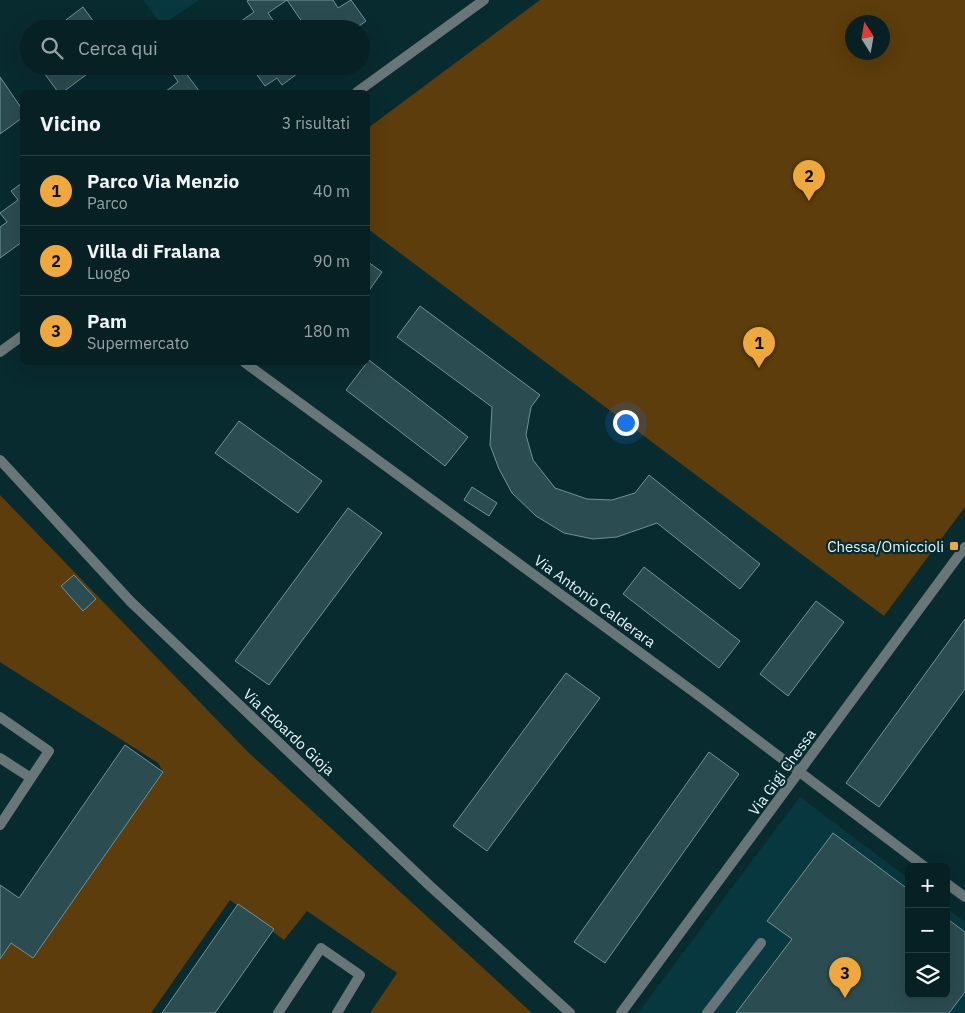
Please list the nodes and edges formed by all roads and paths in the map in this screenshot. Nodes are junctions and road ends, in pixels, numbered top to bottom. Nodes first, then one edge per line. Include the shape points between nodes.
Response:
1 (484, 0) edge
2 (360, 90) edge
3 (20, 337) edge
4 (0, 352) edge
5 (248, 365) edge
6 (0, 460) edge
7 (965, 547) edge
8 (0, 717) edge
9 (0, 758) edge
10 (800, 773) junction
11 (31, 778) junction
12 (0, 825) edge
13 (920, 863) edge
14 (950, 886) edge
15 (965, 897) edge
16 (761, 943) dead end
17 (278, 1013) edge
18 (336, 1013) edge
19 (570, 1013) edge
20 (621, 1013) edge
21 (707, 1013) edge

1 - 2 street
3 - 4 street
5 - 10 street, Via Antonio Calderara
6 - 19 street, Via Edoardo Gioja via 131,602 430,886
7 - 10 street, Via Gigi Chessa
8 - 11 street via 49,751
9 - 11 street
10 - 13 street, Via Antonio Calderara
10 - 20 street, Via Gigi Chessa
11 - 12 street
14 - 15 street
16 - 21 street
17 - 18 street via 321,948 360,975

